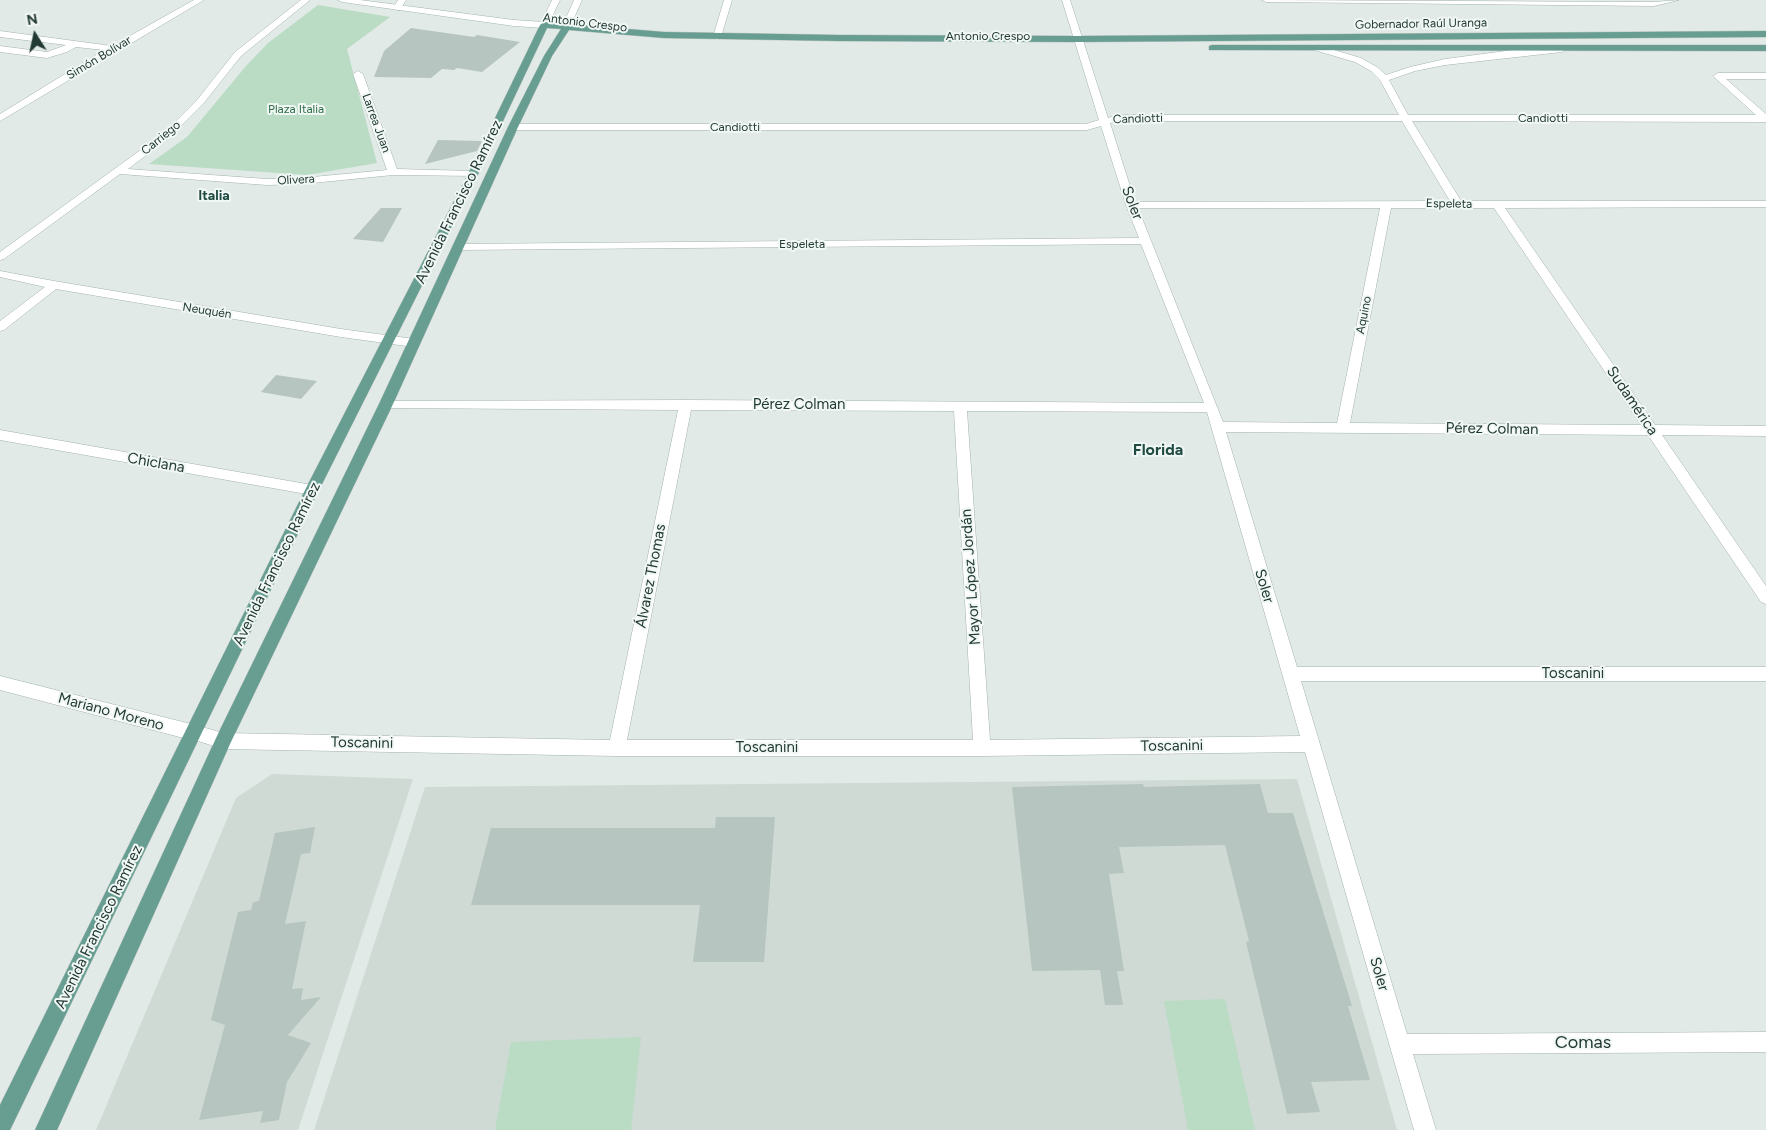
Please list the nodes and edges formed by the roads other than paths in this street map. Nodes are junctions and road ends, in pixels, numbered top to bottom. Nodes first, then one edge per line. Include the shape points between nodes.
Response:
1 (200, 0) edge
2 (306, 0) edge
3 (342, 0) edge
4 (556, 0) edge
5 (578, 0) edge
6 (728, 0) edge
7 (1066, 0) edge
8 (1266, 0) edge
9 (1675, 0) edge
10 (399, 4) edge
11 (542, 28) junction
12 (564, 30) junction
13 (0, 34) edge
14 (1766, 34) edge
15 (717, 37) junction
16 (75, 44) junction
17 (701, 45) dead end
18 (711, 46) dead end
19 (721, 46) dead end
20 (796, 47) dead end
21 (1080, 47) junction
22 (971, 48) dead end
23 (1199, 48) dead end
24 (1318, 48) junction
25 (1576, 48) junction
26 (1766, 48) edge
27 (0, 50) edge
28 (113, 50) junction
29 (358, 74) dead end
30 (1766, 76) edge
31 (1384, 79) junction
32 (0, 118) edge
33 (1405, 118) junction
34 (1765, 118) edge
35 (1104, 122) junction
36 (513, 128) junction
37 (118, 171) junction
38 (393, 172) junction
39 (473, 174) junction
40 (1386, 204) junction
41 (1457, 204) junction
42 (1766, 204) edge
43 (1131, 205) junction
44 (1498, 205) junction
45 (1146, 241) junction
46 (457, 247) junction
47 (0, 257) edge
48 (0, 274) edge
49 (54, 286) junction
50 (0, 327) edge
51 (390, 341) junction
52 (414, 343) junction
53 (386, 404) junction
54 (686, 404) junction
55 (960, 406) junction
56 (1212, 408) junction
57 (1343, 427) junction
58 (1218, 428) junction
59 (1652, 431) junction
60 (1766, 431) edge
61 (0, 435) edge
62 (312, 490) junction
63 (1766, 598) edge
64 (1290, 674) junction
65 (1766, 674) edge
66 (0, 683) edge
67 (195, 734) junction
68 (223, 740) junction
69 (1311, 744) junction
70 (617, 748) junction
71 (982, 748) junction
72 (1766, 1042) edge
73 (1399, 1044) junction
74 (0, 1128) edge
75 (46, 1130) edge
76 (1425, 1130) edge

1 - 28 street, Simón Bolívar
2 - 37 street, Carriego via 238,54 200,102 167,135
3 - 10 street, Antonio Crespo
4 - 11 street, Avenida Francisco Ramírez
5 - 12 street, Avenida Francisco Ramírez
6 - 15 street
7 - 21 street, Soler
8 - 9 street via 1646,4
10 - 11 street, Antonio Crespo
11 - 12 main road, Antonio Crespo
11 - 39 main road, Avenida Francisco Ramírez
12 - 15 main road, Antonio Crespo
12 - 17 main road, Antonio Crespo via 633,42
12 - 36 main road, Avenida Francisco Ramírez
13 - 16 street
14 - 21 main road, Gobernador Raúl Uranga
15 - 21 main road, Antonio Crespo
16 - 27 street via 47,55
16 - 28 street
18 - 19 main road
20 - 22 main road, Antonio Crespo
21 - 35 street, Soler
23 - 24 main road, Gobernador Raúl Uranga
24 - 25 main road, Gobernador Raúl Uranga
24 - 31 street via 1358,60
25 - 26 main road, Gobernador Raúl Uranga
25 - 31 street via 1445,62
28 - 32 street, Simón Bolívar
29 - 38 street, Larrea Juan
30 - 34 street via 1718,76
31 - 33 street
33 - 34 street, Candiotti
33 - 35 street, Candiotti via 1117,118
33 - 41 street
35 - 36 street, Candiotti via 1087,127
35 - 43 street, Soler
36 - 46 main road, Avenida Francisco Ramírez
37 - 38 street, Olivera via 267,182
37 - 47 street, Carriego
38 - 39 street, Olivera
39 - 51 main road, Avenida Francisco Ramírez
40 - 41 street, Espeleta
40 - 43 street, Espeleta
40 - 57 street, Aquino
41 - 44 street, Espeleta
42 - 44 street, Espeleta
43 - 45 street, Soler
44 - 59 street, Sudamérica
45 - 46 street, Espeleta
45 - 56 street, Soler
46 - 52 main road, Avenida Francisco Ramírez
48 - 49 street, Neuquén
49 - 50 street
49 - 51 street, Neuquén
51 - 52 street, Neuquén
51 - 62 main road, Avenida Francisco Ramírez
52 - 53 main road, Avenida Francisco Ramírez
53 - 54 street, Pérez Colman
53 - 68 main road, Avenida Francisco Ramírez
54 - 55 street, Pérez Colman
54 - 70 street, Álvarez Thomas
55 - 56 street, Pérez Colman
55 - 71 street, Mayor López Jordán
56 - 58 street, Soler
57 - 58 street, Pérez Colman
57 - 59 street, Pérez Colman
58 - 64 street, Soler
59 - 60 street, Pérez Colman
59 - 63 street, Sudamérica
61 - 62 street, Chiclana
62 - 67 main road, Avenida Francisco Ramírez
64 - 65 street, Toscanini
64 - 69 street, Soler
66 - 67 street, Mariano Moreno
67 - 68 street, Mariano Moreno
67 - 74 main road, Avenida Francisco Ramírez
68 - 70 street, Toscanini
68 - 75 main road, Avenida Francisco Ramírez
69 - 71 street, Toscanini
69 - 73 street, Soler
70 - 71 street, Toscanini
72 - 73 street, Comas
73 - 76 street, Soler

